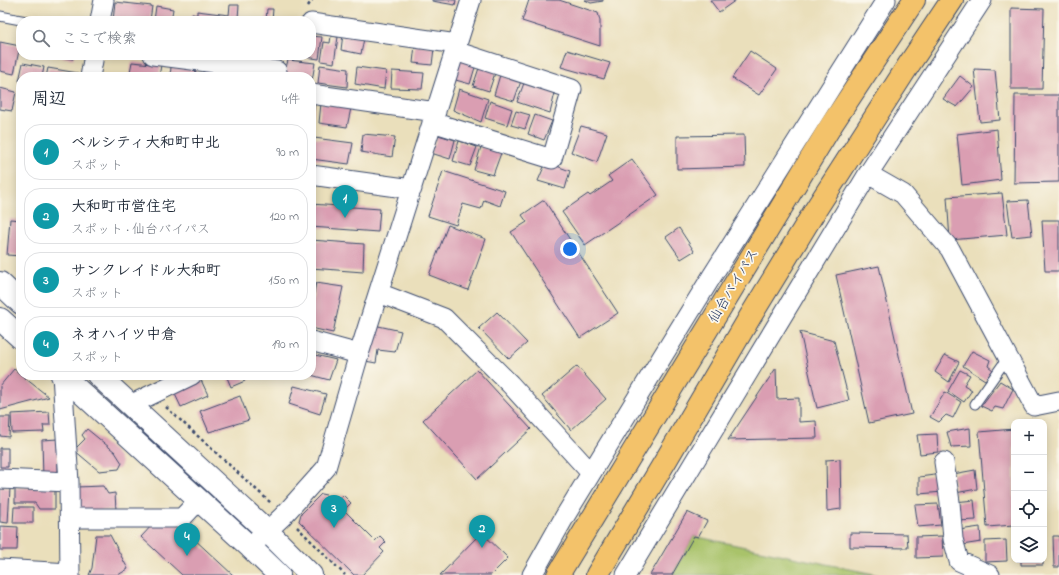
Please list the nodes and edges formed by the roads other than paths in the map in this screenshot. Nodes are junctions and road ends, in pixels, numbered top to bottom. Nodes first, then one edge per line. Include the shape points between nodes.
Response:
1 (104, 0) edge
2 (471, 0) edge
3 (886, 0) edge
4 (914, 0) edge
5 (952, 0) edge
6 (982, 0) edge
7 (0, 16) edge
8 (101, 16) edge
9 (16, 19) edge
10 (316, 24) edge
11 (456, 48) junction
12 (93, 60) edge
13 (192, 60) edge
14 (277, 71) dead end
15 (91, 72) edge
16 (316, 95) edge
17 (434, 117) junction
18 (868, 174) junction
19 (316, 176) edge
20 (412, 189) junction
21 (0, 283) edge
22 (379, 293) junction
23 (16, 298) edge
24 (0, 319) edge
25 (16, 333) edge
26 (316, 342) edge
27 (360, 354) junction
28 (1008, 357) junction
29 (62, 380) edge
30 (67, 380) edge
31 (103, 380) edge
32 (182, 380) edge
33 (1059, 401) edge
34 (976, 404) dead end
35 (130, 405) junction
36 (944, 462) dead end
37 (591, 473) junction
38 (0, 480) edge
39 (69, 482) junction
40 (199, 500) junction
41 (70, 518) junction
42 (267, 531) junction
43 (250, 547) junction
44 (291, 566) edge
45 (0, 569) edge
46 (70, 574) edge
47 (279, 575) edge
48 (311, 575) edge
49 (532, 575) edge
50 (558, 575) edge
51 (597, 575) edge
52 (626, 575) edge
53 (990, 575) edge

1 - 8 street
2 - 11 street
3 - 37 street
4 - 50 highway, 仙台バイパス via 828,130
5 - 51 highway, 仙台バイパス via 816,209
6 - 18 street
7 - 9 lane
10 - 11 street
11 - 17 street
11 - 17 street via 572,89 552,159
12 - 15 street
13 - 14 street
16 - 17 street
17 - 20 street
18 - 28 street via 903,194 950,249
18 - 52 street
19 - 20 street
20 - 22 street
21 - 23 street
22 - 27 street
22 - 37 street via 444,318 510,384
24 - 25 street
26 - 27 street
27 - 42 street via 326,468
28 - 33 street via 1034,406
28 - 34 lane
29 - 39 street
30 - 40 street
31 - 35 street
32 - 35 street
35 - 42 street
36 - 53 street via 953,539 959,561
37 - 49 street
38 - 39 street
39 - 41 street
40 - 41 street via 182,518
40 - 43 street
41 - 46 street
42 - 43 street
42 - 44 street
43 - 47 street
44 - 48 street
45 - 46 street

